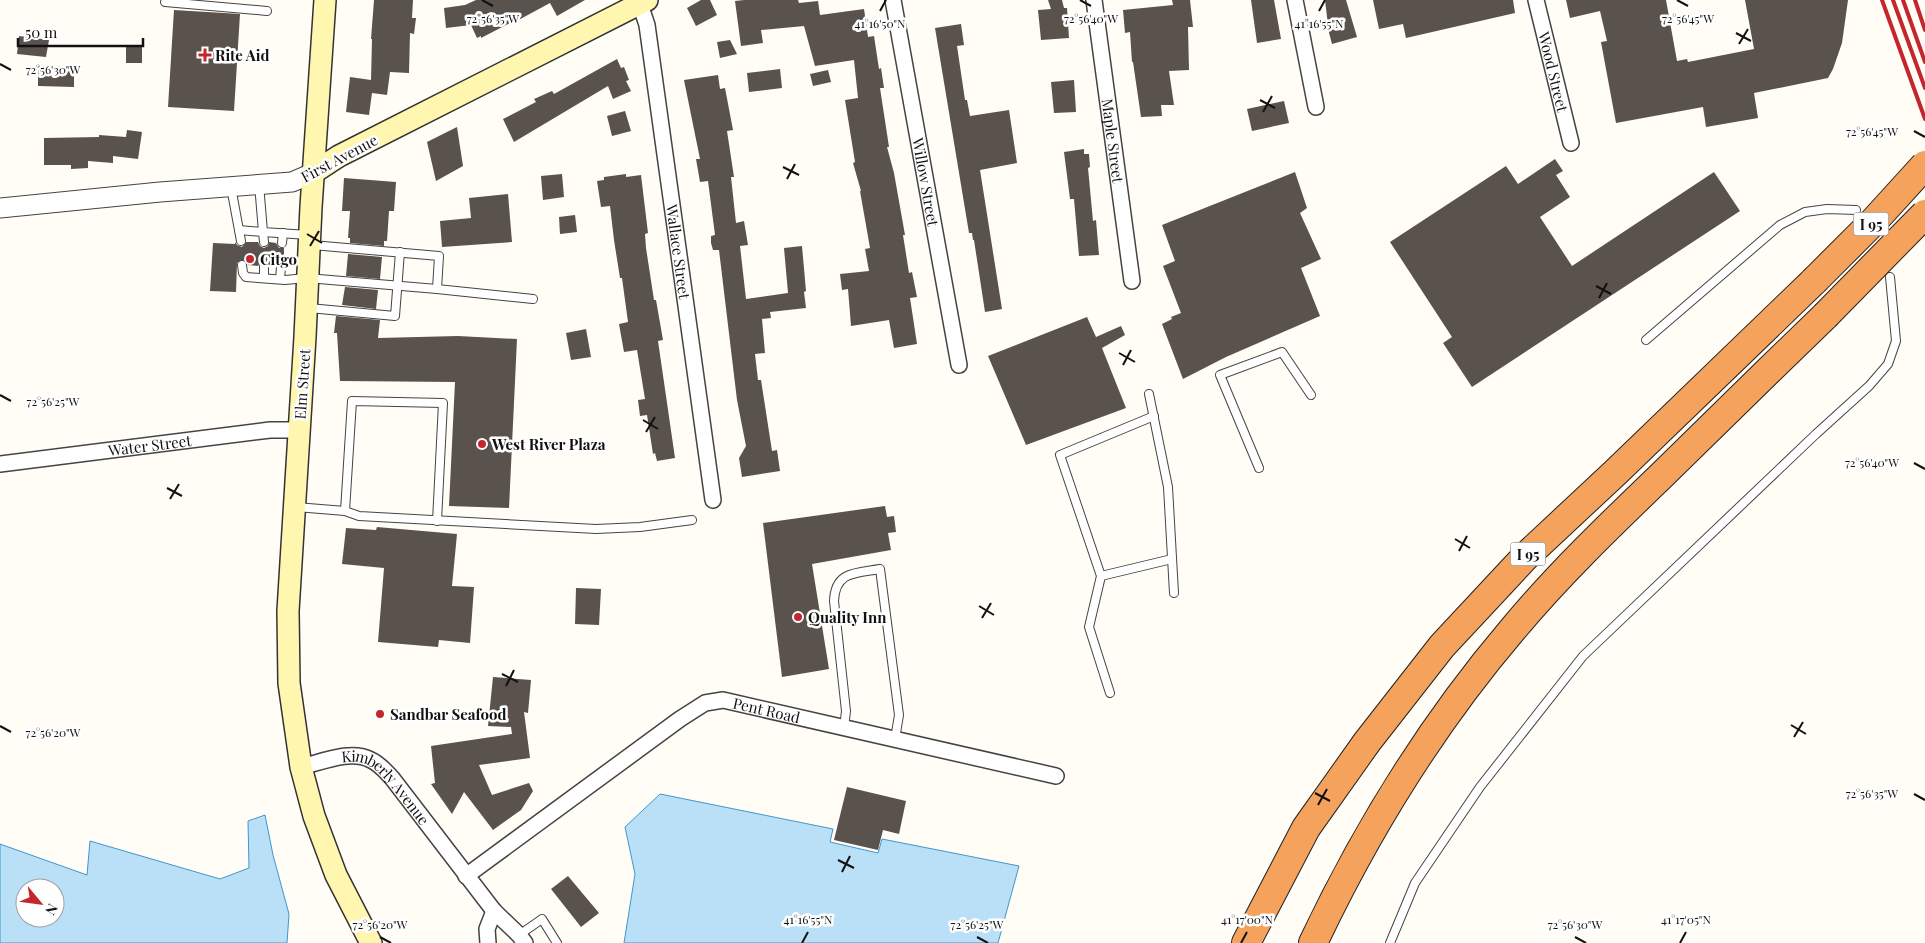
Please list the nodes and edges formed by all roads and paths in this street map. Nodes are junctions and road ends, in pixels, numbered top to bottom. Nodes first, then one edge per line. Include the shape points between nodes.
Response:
1 (325, 0) edge
2 (893, 0) edge
3 (1094, 0) edge
4 (1295, 0) edge
5 (1536, 0) edge
6 (166, 2) dead end
7 (644, 2) edge
8 (267, 11) dead end
9 (1316, 107) dead end
10 (1571, 143) dead end
11 (1925, 165) edge
12 (313, 173) junction
13 (259, 184) junction
14 (231, 187) junction
15 (0, 208) edge
16 (1856, 210) dead end
17 (1925, 214) edge
18 (240, 230) junction
19 (264, 232) junction
20 (283, 232) junction
21 (310, 240) junction
22 (241, 241) dead end
23 (264, 242) dead end
24 (282, 243) dead end
25 (400, 252) junction
26 (242, 265) dead end
27 (264, 266) dead end
28 (281, 267) dead end
29 (1890, 276) dead end
30 (264, 278) junction
31 (308, 278) junction
32 (280, 279) junction
33 (1132, 282) dead end
34 (397, 286) junction
35 (437, 289) junction
36 (533, 299) dead end
37 (306, 308) junction
38 (1646, 340) dead end
39 (959, 364) dead end
40 (1149, 394) dead end
41 (1311, 395) dead end
42 (1154, 416) junction
43 (299, 430) junction
44 (0, 464) edge
45 (1259, 468) dead end
46 (713, 500) dead end
47 (294, 507) junction
48 (345, 510) junction
49 (692, 520) dead end
50 (437, 521) junction
51 (1172, 559) junction
52 (1101, 576) junction
53 (1174, 593) dead end
54 (1110, 693) dead end
55 (844, 728) junction
56 (894, 739) junction
57 (301, 767) junction
58 (1056, 776) dead end
59 (466, 876) junction
60 (494, 910) junction
61 (522, 939) edge
62 (371, 943) edge
63 (488, 943) edge
64 (557, 943) edge
65 (1246, 943) edge
66 (1313, 943) edge
67 (1390, 943) edge

1 - 12 main road, Elm Street
2 - 39 street, Willow Street
3 - 33 street, Maple Street
4 - 9 street
5 - 10 street, Wood Street
6 - 8 lane
7 - 12 main road, First Avenue via 339,156
7 - 46 street, Wallace Street
11 - 65 highway, I 95, bridge via 1814,281 1525,557 1442,646 1367,742 1306,828
12 - 13 street, First Avenue via 292,182
12 - 21 main road, Elm Street
13 - 14 street, First Avenue
13 - 19 lane
14 - 15 street, First Avenue
14 - 18 lane
16 - 38 lane via 1805,212 1780,224
17 - 66 highway, I 95, bridge via 1594,541 1512,630 1432,736 1340,887
18 - 19 lane
18 - 22 lane
19 - 20 lane
19 - 23 lane
20 - 21 lane
20 - 24 lane
21 - 25 lane
21 - 31 main road, Elm Street
25 - 34 lane
25 - 35 lane via 439,256
26 - 30 lane via 246,277
27 - 30 lane
28 - 32 lane
29 - 67 lane via 1896,340 1888,364 1869,386 1583,656 1480,787 1415,883
30 - 32 lane
31 - 32 lane
31 - 34 lane
31 - 37 main road, Elm Street
34 - 35 lane
34 - 37 lane via 395,316
35 - 36 lane
37 - 43 main road, Elm Street
40 - 42 lane
41 - 45 lane via 1282,352 1220,375
42 - 51 lane via 1168,487
42 - 52 lane via 1060,455
43 - 44 street, Water Street via 260,431
43 - 47 main road, Elm Street
47 - 48 lane
47 - 57 main road, Elm Street via 288,611 289,683
48 - 50 lane via 359,516
48 - 50 lane via 352,401 443,403
49 - 50 lane via 596,529
51 - 52 lane
51 - 53 lane
52 - 54 lane via 1089,627
55 - 56 street, Pent Road
55 - 56 lane via 846,711 834,591 841,579 849,574 880,569 899,716
55 - 59 street, Pent Road via 723,700 705,703
56 - 58 street, Pent Road
57 - 59 street, Kimberly Avenue via 352,756 364,757 378,764
57 - 62 main road via 326,851
59 - 60 street, Kimberly Avenue
60 - 61 street, Kimberly Avenue
60 - 63 street via 487,929
61 - 64 lane via 542,919

